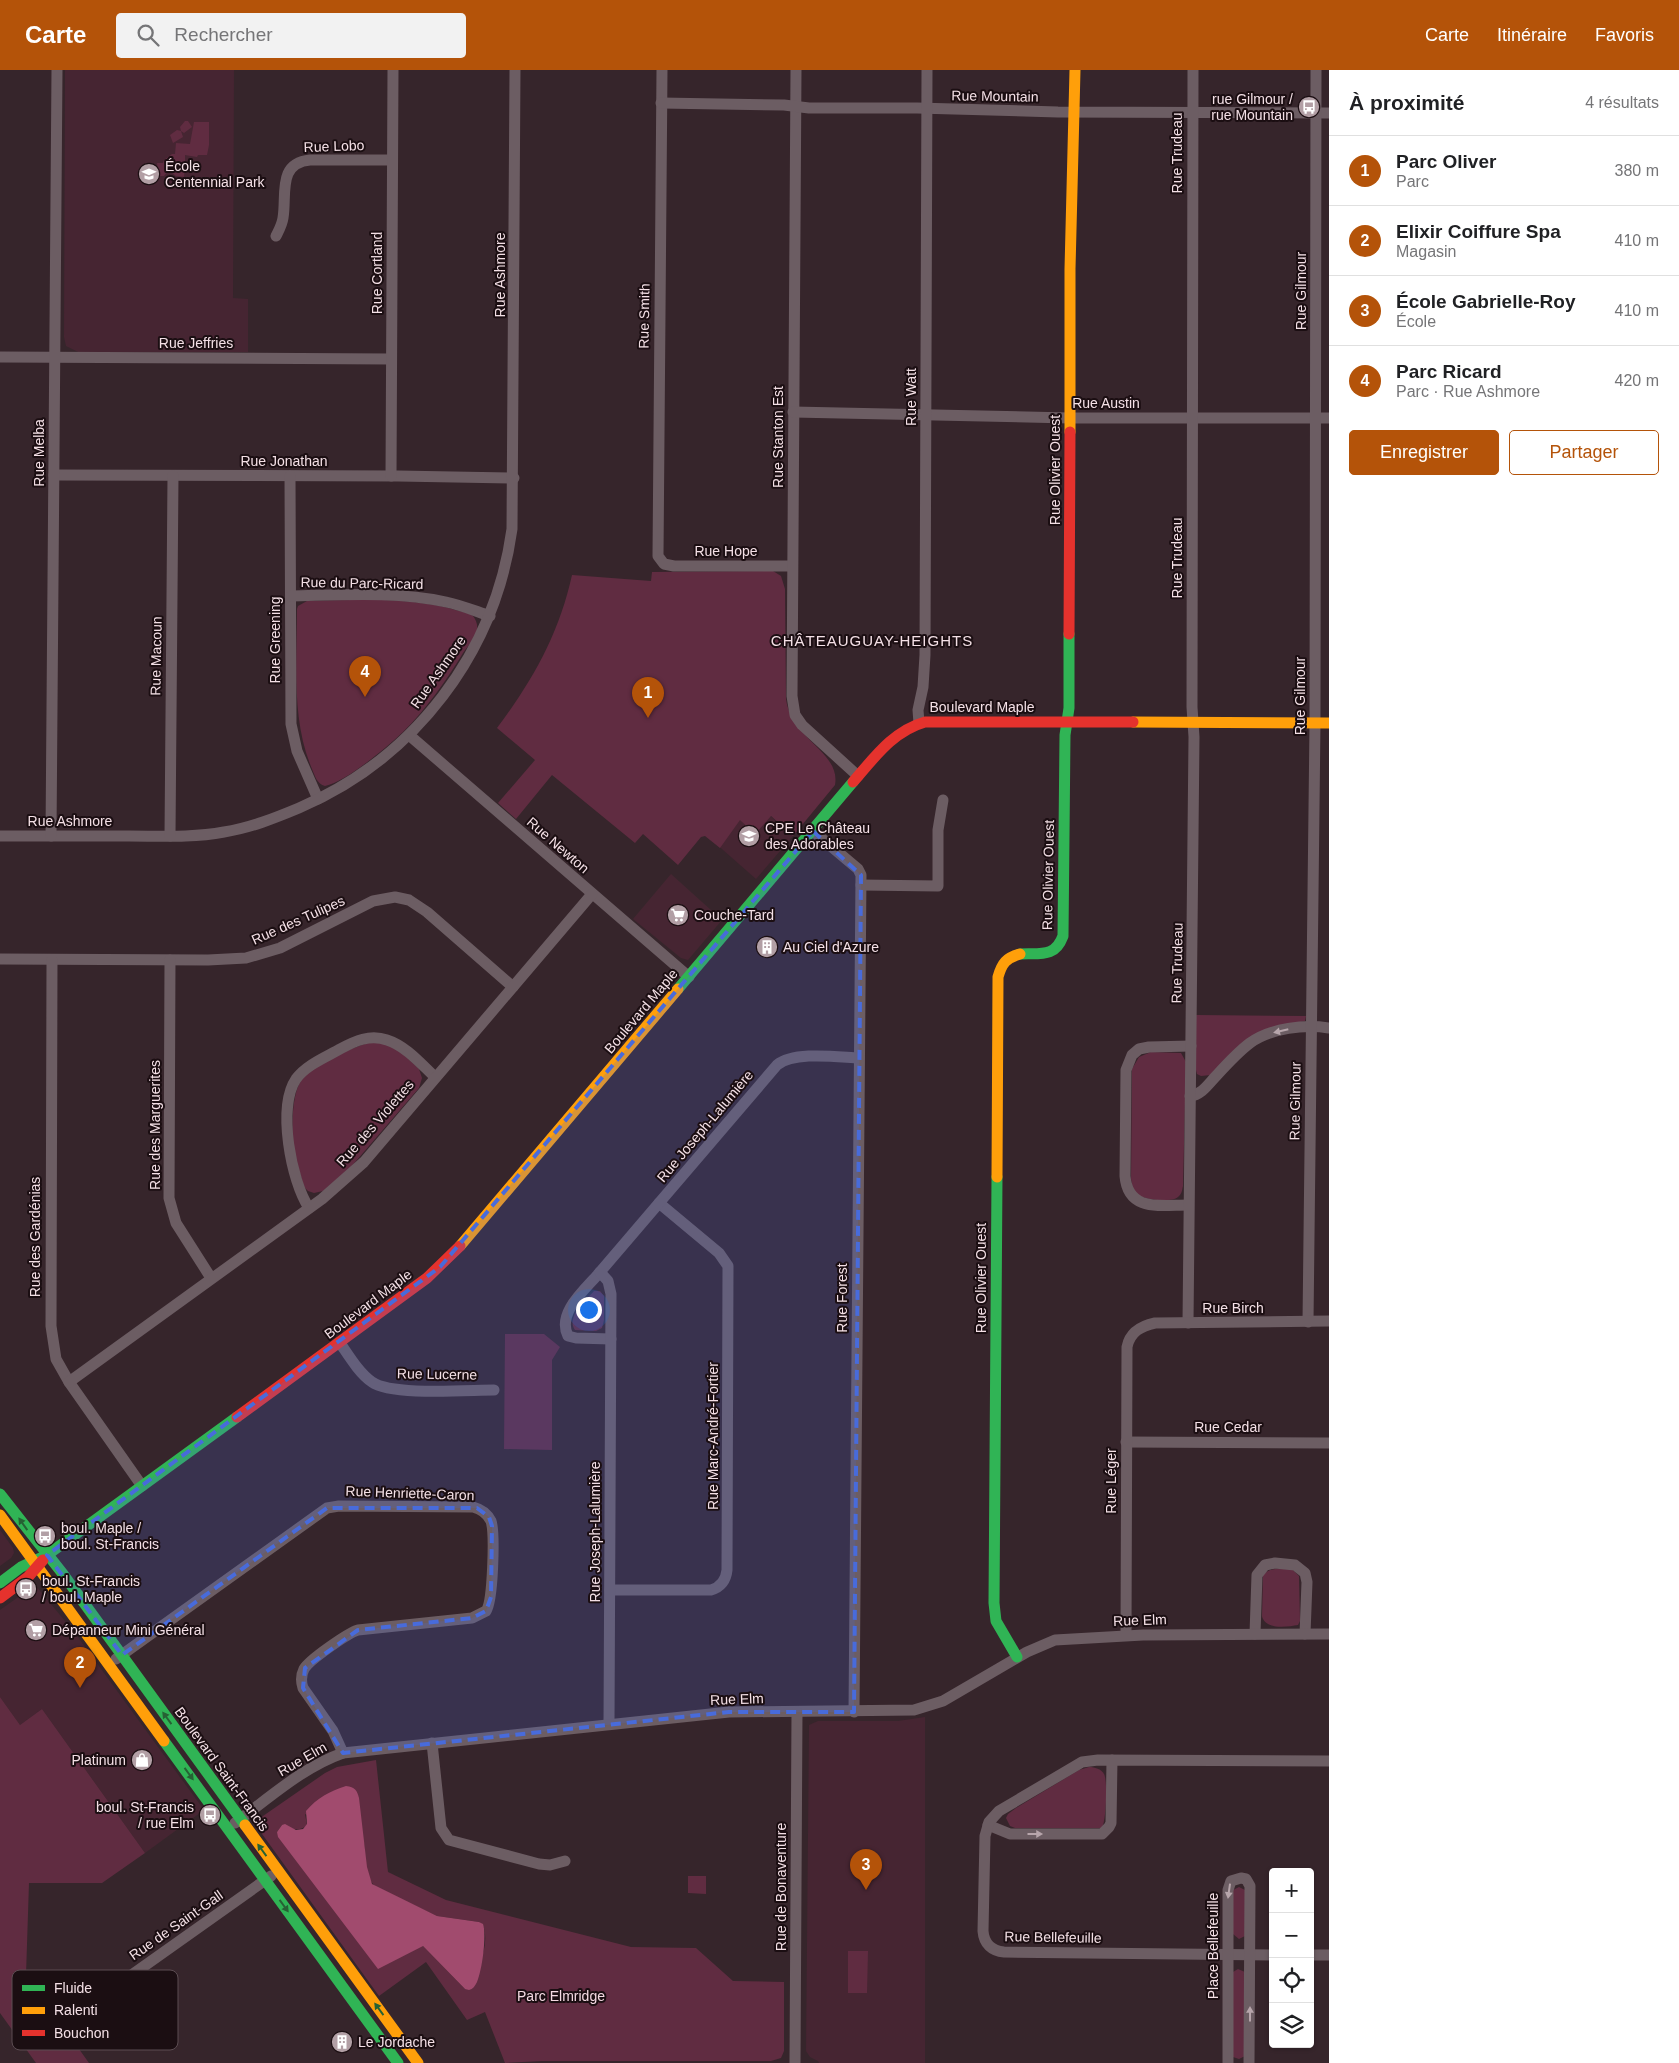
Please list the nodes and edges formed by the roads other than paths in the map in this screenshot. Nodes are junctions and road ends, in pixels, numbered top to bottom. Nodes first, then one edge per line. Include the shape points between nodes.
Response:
1 (57, 70) edge
2 (393, 70) edge
3 (515, 70) edge
4 (662, 70) edge
5 (796, 70) edge
6 (928, 70) edge
7 (1075, 70) edge
8 (1192, 70) edge
9 (1316, 70) edge
10 (661, 103) junction
11 (795, 106) junction
12 (928, 109) junction
13 (1074, 112) junction
14 (1317, 112) junction
15 (1329, 112) edge
16 (1192, 113) junction
17 (392, 160) junction
18 (276, 236) dead end
19 (0, 357) edge
20 (55, 357) junction
21 (392, 359) junction
22 (793, 412) junction
23 (926, 414) junction
24 (1070, 418) junction
25 (1192, 418) junction
26 (1315, 418) junction
27 (1329, 418) edge
28 (54, 475) junction
29 (173, 476) junction
30 (290, 476) junction
31 (391, 476) junction
32 (514, 478) junction
33 (660, 562) joint
34 (792, 566) junction
35 (291, 596) junction
36 (490, 616) junction
37 (1067, 722) junction
38 (1193, 722) junction
39 (919, 723) junction
40 (1315, 723) junction
41 (1329, 723) edge
42 (409, 735) junction
43 (858, 776) junction
44 (318, 799) junction
45 (943, 800) dead end
46 (813, 831) junction
47 (0, 836) edge
48 (51, 836) junction
49 (170, 836) junction
50 (861, 885) junction
51 (592, 894) junction
52 (0, 960) edge
53 (52, 960) junction
54 (170, 960) junction
55 (689, 977) junction
56 (513, 987) junction
57 (1311, 1026) junction
58 (1329, 1028) edge
59 (1191, 1046) junction
60 (860, 1058) junction
61 (435, 1077) junction
62 (1190, 1096) junction
63 (659, 1203) junction
64 (1188, 1205) junction
65 (309, 1208) junction
66 (600, 1272) junction
67 (211, 1278) junction
68 (1329, 1321) edge
69 (1308, 1322) junction
70 (1188, 1323) junction
71 (1138, 1330) joint
72 (612, 1339) junction
73 (340, 1343) junction
74 (69, 1382) junction
75 (494, 1390) dead end
76 (1126, 1442) junction
77 (1329, 1442) edge
78 (142, 1486) junction
79 (0, 1494) edge
80 (0, 1516) edge
81 (47, 1554) junction
82 (35, 1564) junction
83 (0, 1583) edge
84 (610, 1590) junction
85 (0, 1598) edge
86 (1255, 1634) junction
87 (1305, 1634) junction
88 (1329, 1634) edge
89 (1126, 1635) junction
90 (122, 1655) junction
91 (1017, 1657) junction
92 (109, 1664) junction
93 (797, 1712) junction
94 (854, 1712) junction
95 (610, 1724) junction
96 (432, 1743) junction
97 (344, 1754) junction
98 (1112, 1760) junction
99 (1329, 1762) edge
100 (240, 1819) junction
101 (988, 1825) junction
102 (227, 1828) junction
103 (565, 1861) dead end
104 (278, 1871) junction
105 (265, 1880) junction
106 (1229, 1954) junction
107 (1250, 1954) junction
108 (1269, 1955) edge
109 (1314, 1955) edge
110 (1329, 1955) edge
111 (139, 1970) edge
112 (398, 2063) edge
113 (418, 2063) edge
114 (795, 2063) edge
115 (1228, 2063) edge
116 (1250, 2063) edge

1 - 20 street, Rue Melba
2 - 17 street, Rue Cortland
3 - 32 street, Rue Ashmore
4 - 10 street, Rue Smith
5 - 11 street, Rue Stanton Est
6 - 12 street, Rue Watt
7 - 13 street, Rue Olivier Ouest
8 - 16 street, Rue Trudeau
9 - 14 street, Rue Gilmour
10 - 11 street, Rue Mountain
10 - 33 street, Rue Smith via 657,546
11 - 12 street, Rue Mountain
11 - 22 street, Rue Stanton Est
12 - 13 street, Rue Mountain
12 - 23 street, Rue Watt
13 - 16 street, Rue Mountain
13 - 24 street, Rue Olivier Ouest via 1070,224
14 - 15 street, Rue Mountain
14 - 16 street, Rue Mountain
14 - 26 street, Rue Gilmour
16 - 25 street, Rue Trudeau
17 - 18 street, Rue Lobo via 303,160 286,175 283,220
17 - 21 street, Rue Cortland
19 - 20 street, Rue Jeffries
20 - 21 street, Rue Jeffries
20 - 28 street, Rue Melba
21 - 31 street, Rue Cortland
22 - 23 street, Rue Austin
22 - 34 street, Rue Stanton Est
23 - 24 street, Rue Austin
23 - 39 street, Rue Watt via 925,666
24 - 25 street, Rue Austin
24 - 37 street, Rue Olivier Ouest
25 - 26 street, Rue Austin
25 - 38 street, Rue Trudeau
26 - 27 street, Rue Austin
26 - 40 street, Rue Gilmour
28 - 29 street, Rue Jonathan
28 - 48 street, Rue Melba
29 - 30 street, Rue Jonathan
29 - 49 street, Rue Macoun
30 - 31 street, Rue Jonathan
30 - 35 street, Rue Greening
31 - 32 street, Rue Jonathan
32 - 36 street, Rue Ashmore via 508,553
33 - 34 street, Rue Hope via 674,566
34 - 43 street, Rue Stanton Est via 792,696 795,715 812,736
35 - 36 street, Rue du Parc-Ricard via 422,598 458,604
35 - 44 street, Rue Greening via 292,733
36 - 42 street, Rue Ashmore via 453,682
37 - 38 street, Boulevard Maple
37 - 39 street, Boulevard Maple
37 - 91 street, Rue Olivier Ouest via 1062,940 1059,947 1048,953 1008,957 1001,964 998,977 994,1603 996,1621
38 - 40 street, Boulevard Maple
38 - 59 street, Rue Trudeau
39 - 43 street, Boulevard Maple via 890,740
40 - 41 street, Boulevard Maple
40 - 57 street, Rue Gilmour
42 - 44 street, Rue Ashmore via 364,772
42 - 51 street, Rue Newton
43 - 46 street, Boulevard Maple
44 - 49 street, Rue Ashmore via 249,827 214,834
45 - 50 street via 938,830 938,886
46 - 50 street, Rue Forest via 858,869
46 - 55 street, Boulevard Maple
47 - 48 street, Rue Ashmore
48 - 49 street, Rue Ashmore
50 - 60 street, Rue Forest
51 - 55 street, Rue Newton
51 - 56 street, Rue des Violettes
52 - 53 street, Rue des Tulipes
53 - 54 street, Rue des Tulipes
53 - 74 street, Rue des Gardénias via 51,1326 56,1360
54 - 56 street, Rue des Tulipes via 236,960 257,956 373,902 396,897 409,900 427,912
54 - 67 street, Rue des Marguerites via 170,1198 176,1223
55 - 73 street, Boulevard Maple via 447,1260
56 - 61 street, Rue des Violettes
57 - 58 street
57 -> 62 street via 1260,1037 1241,1050 1202,1091
57 - 69 street, Rue Gilmour
59 - 62 street, Rue Trudeau
59 - 64 street via 1144,1048 1132,1055 1126,1070 1125,1176 1129,1193 1137,1201 1148,1204
60 - 63 street, Rue Joseph-Lalumière via 796,1057 782,1060
60 - 94 street, Rue Forest
61 - 65 street, Rue des Violettes via 355,1171
61 - 65 street via 402,1047 374,1037 348,1045 300,1074 290,1098 289,1151 298,1187
62 - 64 street, Rue Trudeau
63 - 66 street, Rue Joseph-Lalumière
63 - 84 street, Rue Marc-André-Fortier via 719,1253 728,1266 726,1576 721,1585 711,1590
64 - 70 street, Rue Trudeau
65 - 67 street, Rue des Violettes
66 - 72 street, Rue Joseph-Lalumière via 610,1287
66 - 72 street, Rue Joseph-Lalumière via 567,1313 566,1332 576,1338
67 - 74 street, Rue des Violettes
68 - 69 street, Rue Birch
69 - 70 street, Rue Birch
70 - 71 street, Rue Birch via 1155,1323
71 - 76 street, Rue Léger via 1130,1337 1127,1347
72 - 84 street, Rue Joseph-Lalumière
73 - 75 street, Rue Lucerne via 368,1379 383,1387
73 - 78 street, Boulevard Maple
74 - 78 street, Rue des Gardénias
76 - 77 street, Rue Cedar
76 - 89 street, Rue Léger
78 - 81 street, Boulevard Maple
81 -> 79 street, Boulevard Saint-Francis
80 - 82 street
81 - 82 street, Boulevard Maple
81 - 90 street, Boulevard Saint-Francis
82 - 83 street, Boulevard Maple
82 - 85 street, Boulevard Maple via 28,1577
82 - 92 street
84 - 95 street, Rue Joseph-Lalumière
86 - 87 street, Rue Elm
86 - 87 street via 1258,1571 1270,1564 1289,1564 1299,1566 1306,1578
86 - 89 street, Rue Elm
87 - 88 street, Rue Elm
89 - 91 street, Rue Elm via 1055,1640
90 - 92 street, Rue Henriette-Caron
90 - 97 street, Rue Henriette-Caron via 327,1508 482,1510 489,1517 492,1532 491,1597 486,1611 472,1618 358,1630 305,1668 303,1688
100 -> 90 street, Boulevard Saint-Francis
91 - 94 street, Rue Elm via 965,1690 933,1705 905,1711
92 -> 102 street
93 - 94 street, Rue Elm
93 - 95 street, Rue Elm via 729,1712
93 - 114 street, Rue de Bonaventure
95 - 96 street, Rue Elm
96 - 97 street, Rue Elm
96 - 103 street via 441,1828 446,1838 457,1844 539,1864
97 - 100 street, Rue Elm via 303,1773
98 - 99 street
98 - 101 street via 1089,1760 1076,1764 999,1811
101 -> 98 street via 1010,1834 1102,1834 1111,1823
100 - 102 street, Rue Elm
104 -> 100 street, Boulevard Saint-Francis
101 - 106 street, Rue Bellefeuille via 984,1844 983,1931 986,1942 994,1950
102 - 105 street
104 - 105 street, Rue de Saint-Gall
113 -> 104 street, Boulevard Saint-Francis
105 - 111 street, Rue de Saint-Gall
105 -> 112 street
106 - 107 street, Rue Bellefeuille
107 -> 106 street, Place Bellefeuille via 1250,1886 1241,1878 1229,1885
106 - 115 street, Place Bellefeuille
107 - 108 street, Rue Bellefeuille
116 -> 107 street, Place Bellefeuille
109 - 110 street

